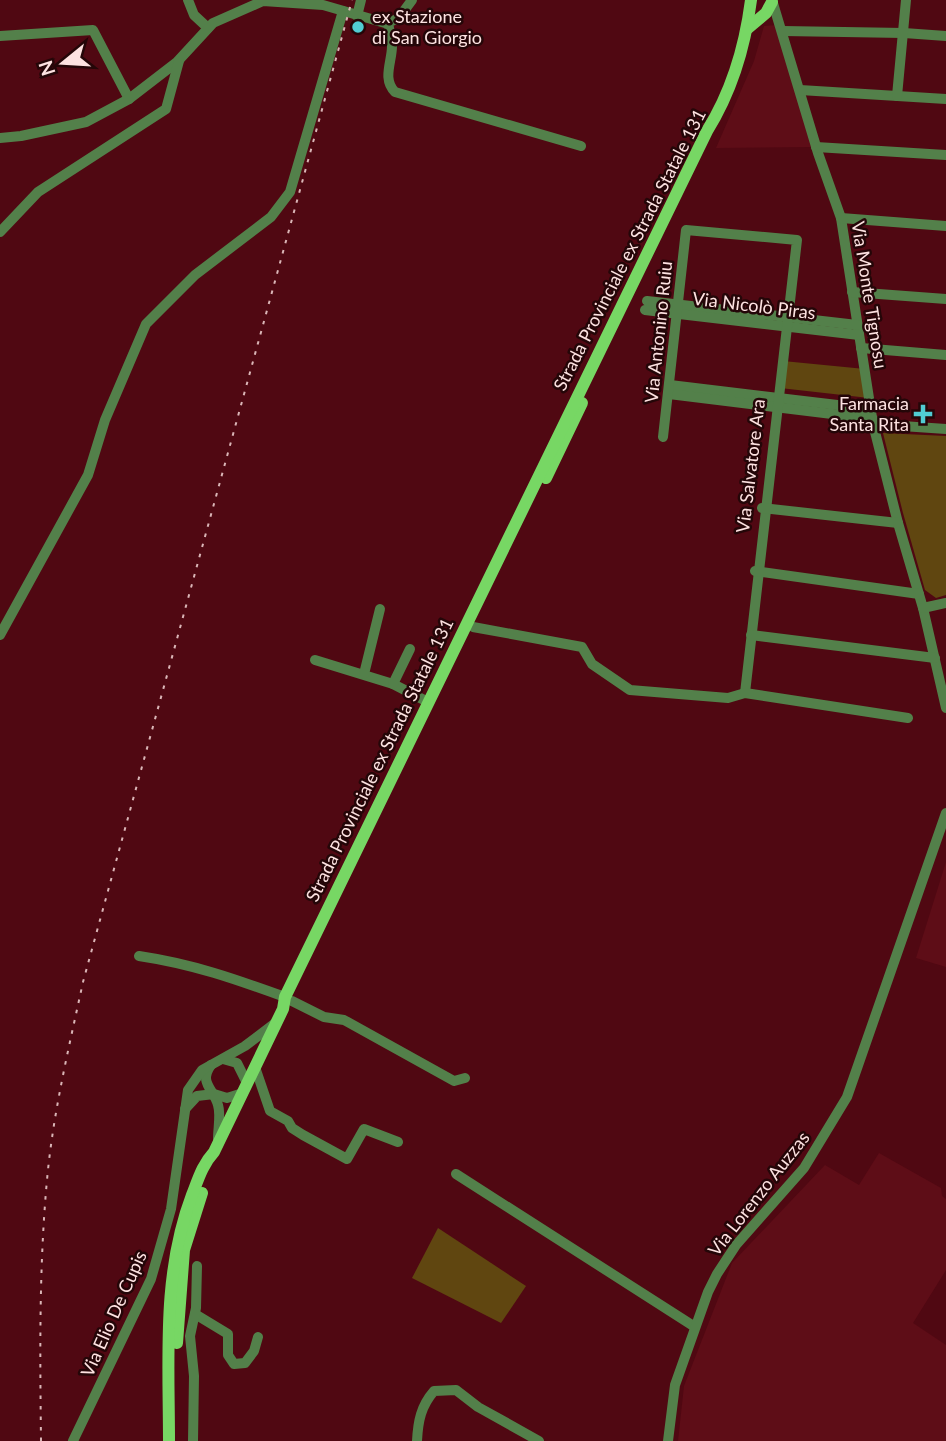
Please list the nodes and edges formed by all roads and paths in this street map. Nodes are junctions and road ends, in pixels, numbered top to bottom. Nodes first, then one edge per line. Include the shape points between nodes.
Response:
1 (188, 0) edge
2 (361, 0) edge
3 (412, 0) edge
4 (751, 0) edge
5 (906, 0) edge
6 (770, 5) edge
7 (343, 11) junction
8 (357, 16) junction
9 (388, 22) junction
10 (208, 28) junction
11 (747, 29) junction
12 (783, 31) junction
13 (904, 33) junction
14 (0, 36) edge
15 (946, 36) edge
16 (179, 60) junction
17 (800, 90) junction
18 (897, 96) junction
19 (129, 99) junction
20 (946, 99) edge
21 (721, 108) junction
22 (0, 138) edge
23 (581, 146) dead end
24 (816, 147) junction
25 (946, 155) edge
26 (841, 218) junction
27 (946, 226) edge
28 (687, 230) joint
29 (0, 232) edge
30 (852, 292) junction
31 (946, 299) edge
32 (646, 305) dead end
33 (678, 308) junction
34 (786, 321) junction
35 (858, 330) junction
36 (861, 348) junction
37 (946, 355) edge
38 (670, 389) junction
39 (777, 402) junction
40 (872, 417) junction
41 (946, 429) edge
42 (663, 438) dead end
43 (764, 508) junction
44 (898, 523) junction
45 (757, 571) junction
46 (919, 594) junction
47 (946, 603) edge
48 (923, 608) junction
49 (380, 609) dead end
50 (473, 627) junction
51 (0, 635) edge
52 (751, 635) junction
53 (410, 649) dead end
54 (935, 658) junction
55 (315, 660) dead end
56 (364, 674) junction
57 (393, 684) junction
58 (742, 694) junction
59 (428, 702) junction
60 (946, 708) edge
61 (908, 718) dead end
62 (946, 813) edge
63 (139, 956) dead end
64 (287, 1002) junction
65 (277, 1021) junction
66 (223, 1059) junction
67 (211, 1064) junction
68 (255, 1067) junction
69 (465, 1078) dead end
70 (245, 1088) junction
71 (214, 1094) junction
72 (183, 1112) junction
73 (398, 1142) dead end
74 (216, 1148) junction
75 (456, 1174) dead end
76 (197, 1266) dead end
77 (195, 1314) junction
78 (695, 1327) junction
79 (258, 1337) dead end
80 (74, 1441) edge
81 (169, 1441) edge
82 (176, 1441) edge
83 (192, 1441) edge
84 (417, 1441) edge
85 (539, 1441) edge
86 (668, 1441) edge

1 - 10 street via 194,15
2 - 8 street
3 - 9 street via 398,19
4 - 6 street, Via Monte Tignosu via 758,9
4 - 11 main road
5 - 13 street
6 - 11 main road
6 - 12 street, Via Monte Tignosu
7 - 8 street
7 - 10 street via 263,1
7 - 51 street via 290,192 271,217 195,275 146,324 104,419 88,475
8 - 9 street
9 - 23 street via 392,46 388,79 395,92
10 - 16 street
11 - 21 main road
12 - 13 street
12 - 17 street, Via Monte Tignosu
13 - 15 street
13 - 18 street
14 - 19 street via 93,30
16 - 19 street
16 - 29 street via 166,109 37,192
17 - 18 street
17 - 24 street, Via Monte Tignosu
18 - 20 street
19 - 22 street via 86,122
21 - 50 main road, Strada Provinciale ex Strada Statale 131 via 710,141
21 - 59 main road, Strada Provinciale ex Strada Statale 131
24 - 25 street
24 - 26 street, Via Monte Tignosu
26 - 27 street
26 - 30 street, Via Monte Tignosu
28 - 33 street, Via Antonino Ruiu
28 - 34 street, Via Salvatore Ara via 796,240
30 - 31 street
30 - 35 street, Via Monte Tignosu
32 - 33 street, Via Nicolò Piras
33 - 34 street, Via Nicolò Piras
33 - 38 street, Via Antonino Ruiu
34 - 35 street, Via Nicolò Piras
34 - 39 street, Via Salvatore Ara
35 - 36 street, Via Monte Tignosu
36 - 37 street
36 - 40 street, Via Monte Tignosu
38 - 39 street
38 - 42 street, Via Antonino Ruiu
39 - 40 street
39 - 43 street, Via Salvatore Ara
40 - 41 street
40 - 44 street, Via Monte Tignosu
43 - 44 street
43 - 45 street, Via Salvatore Ara
44 - 46 street, Via Monte Tignosu
45 - 46 street
45 - 52 street, Via Salvatore Ara
45 - 58 street, Via Salvatore Ara
46 - 48 street, Via Monte Tignosu
47 - 48 street
48 - 54 street
49 - 56 street
50 - 58 street via 582,647 592,664 630,690 728,698
50 - 64 main road, Strada Provinciale ex Strada Statale 131
52 - 54 street
52 - 58 street, Via Salvatore Ara
53 - 57 street
54 - 60 street
55 - 56 street
56 - 57 street
57 - 59 street
58 - 61 street
59 - 64 main road, Strada Provinciale ex Strada Statale 131
62 - 78 street, Via Lorenzo Auzzas via 848,1097 804,1168 724,1260
63 - 64 street via 209,970
64 - 65 main road, Strada Provinciale ex Strada Statale 131
64 - 69 street via 344,1020 454,1081
65 - 66 street, Via Elio De Cupis
65 - 68 main road, Strada Provinciale ex Strada Statale 131
66 - 67 street, Via Elio De Cupis
66 - 70 street via 237,1063
67 - 71 street via 205,1080
67 - 72 street, Via Elio De Cupis via 195,1078
68 - 70 main road, Strada Provinciale ex Strada Statale 131
68 - 73 street via 270,1111 347,1159 364,1129
70 - 71 street via 227,1098
70 - 74 main road, Strada Provinciale ex Strada Statale 131
71 - 72 street via 197,1096
71 - 74 street via 219,1108
72 - 80 street, Via Elio De Cupis via 171,1209 151,1279
74 - 81 main road, Strada Provinciale ex Strada Statale 131 via 205,1161 181,1224 172,1267
74 - 82 main road, Strada Provinciale ex Strada Statale 131 via 190,1223 182,1265
75 - 78 street
76 - 77 street
77 - 79 street via 228,1334 228,1355 234,1364 245,1363
77 - 83 street via 190,1336
78 - 86 street, Via Lorenzo Auzzas via 675,1385
84 - 85 street via 425,1401 434,1391 456,1390

